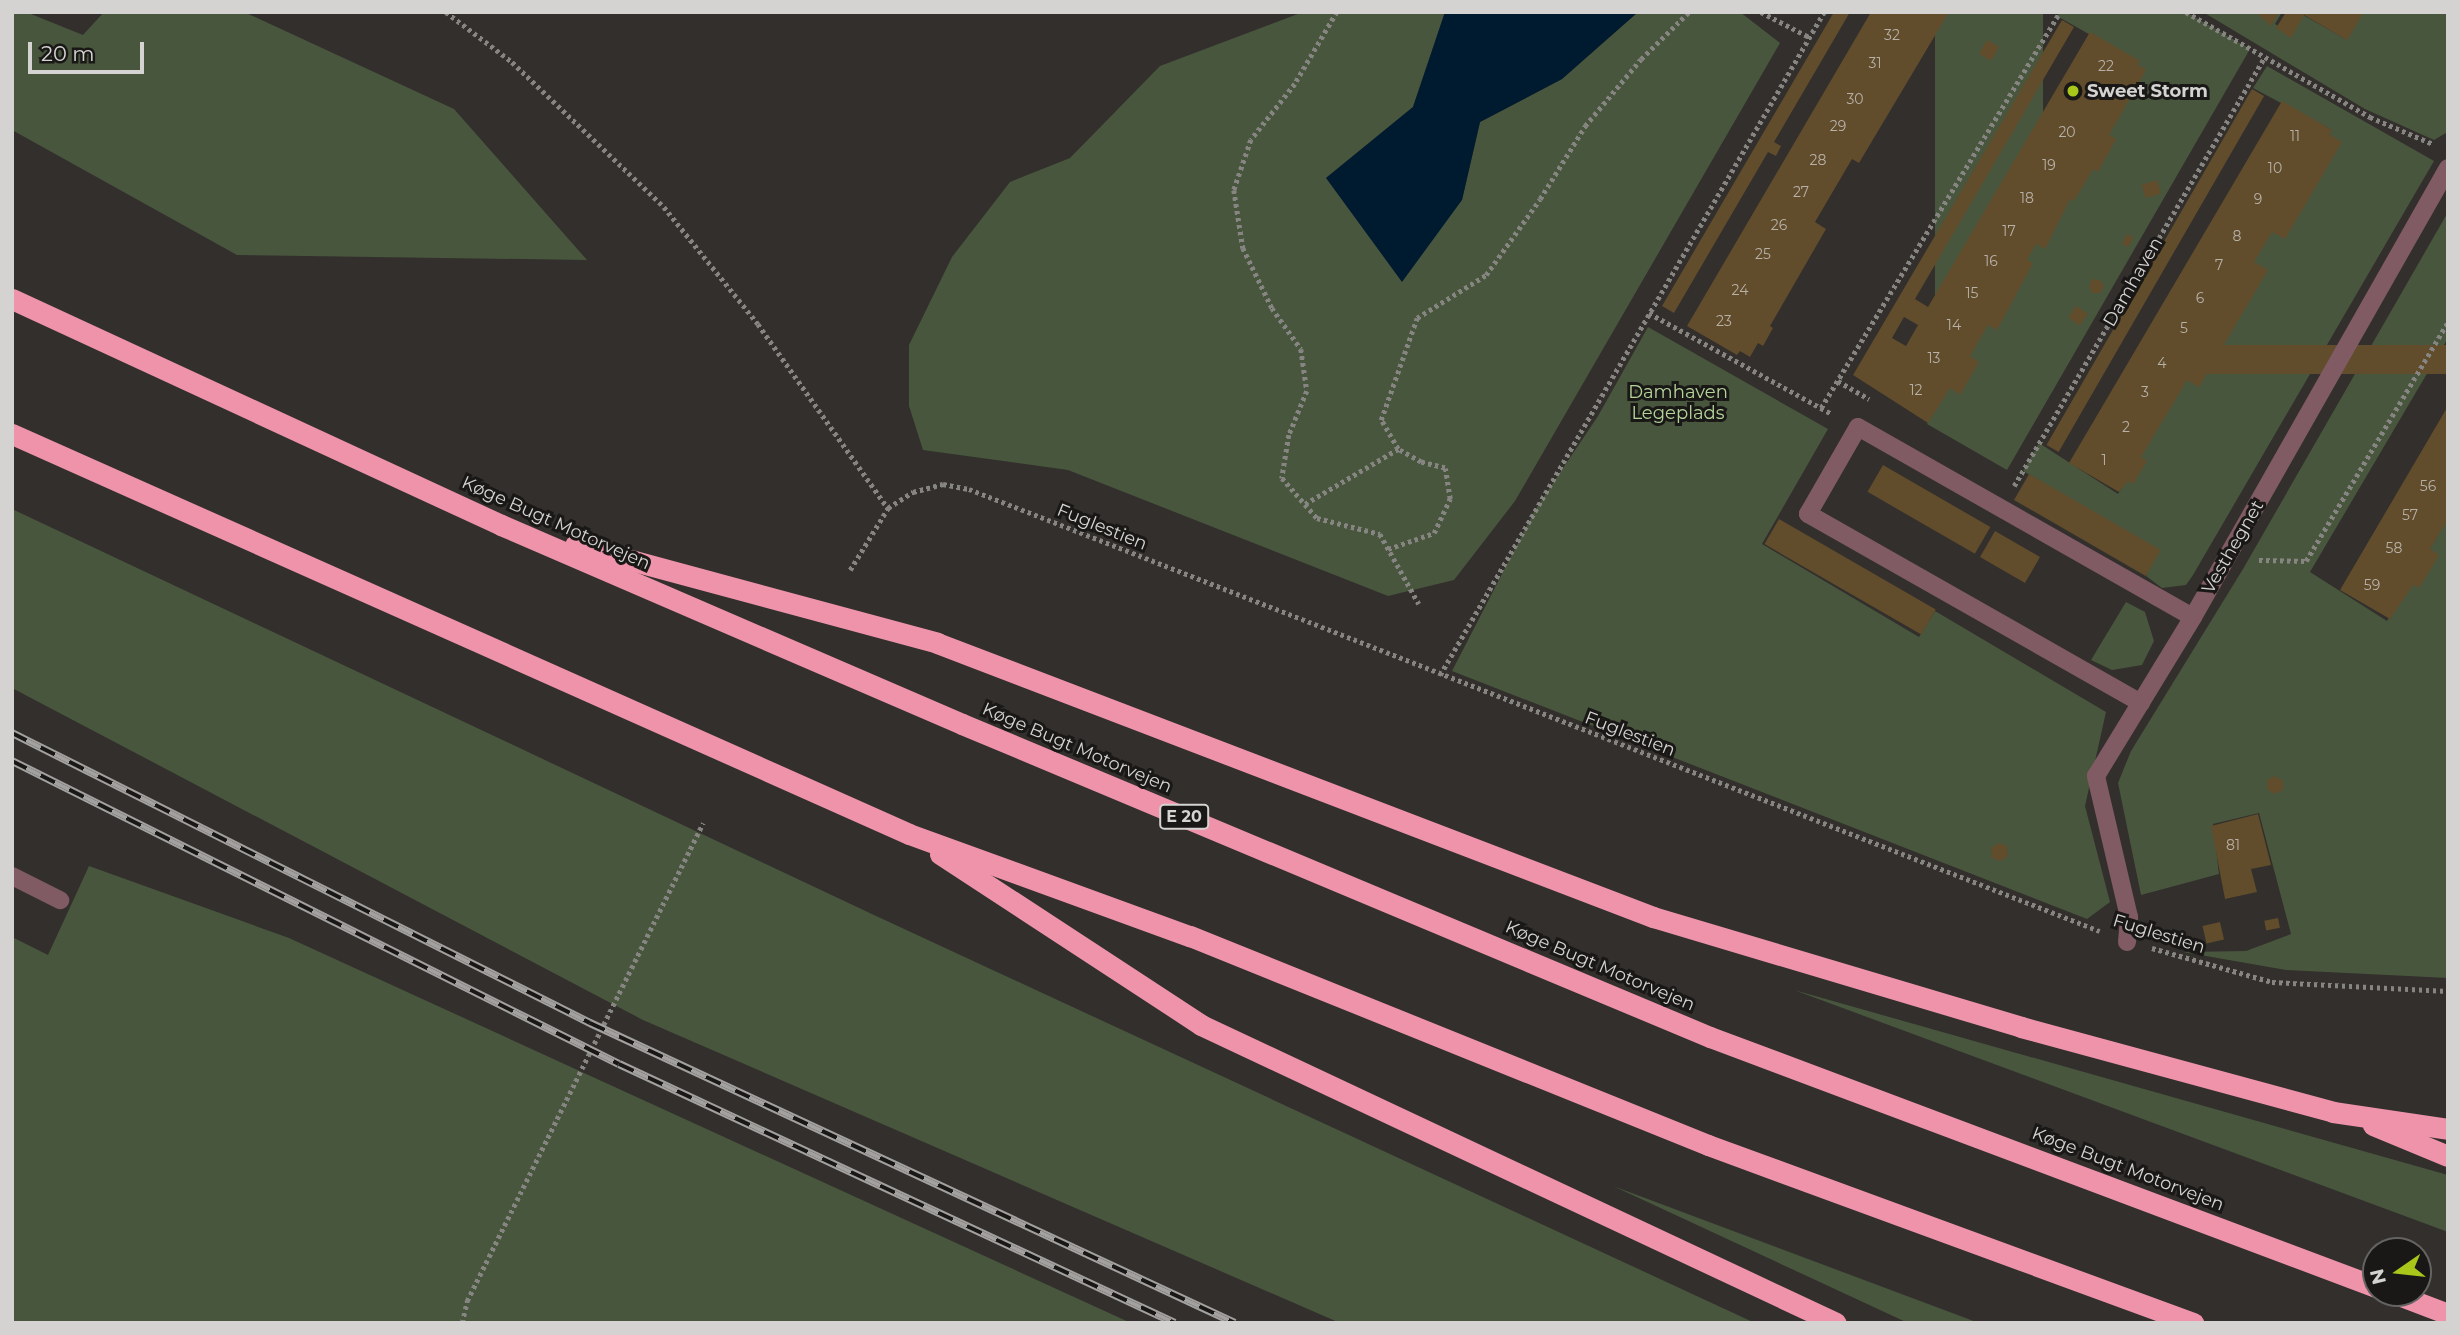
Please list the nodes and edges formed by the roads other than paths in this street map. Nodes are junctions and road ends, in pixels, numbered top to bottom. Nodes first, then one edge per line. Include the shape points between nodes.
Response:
1 (2448, 168) edge
2 (12, 299) edge
3 (12, 434) edge
4 (501, 525) junction
5 (2193, 617) junction
6 (2141, 703) junction
7 (909, 834) junction
8 (12, 876) edge
9 (60, 900) dead end
10 (2127, 942) road end
11 (2351, 1116) junction
12 (2448, 1129) edge
13 (2448, 1156) edge
14 (2362, 1282) edge
15 (2430, 1307) edge
16 (2448, 1314) edge
17 (1836, 1323) edge
18 (2193, 1323) edge

1 - 5 street, Vesthegnet
2 - 4 highway, Køge Bugt Motorvejen / E 20
3 - 7 highway
4 - 11 highway via 937,643 1653,917 2021,1027
4 - 14 highway, Køge Bugt Motorvejen / E 20 via 961,724 1710,1037
5 - 6 street, Vesthegnet
5 - 6 street via 1858,427 1808,514
6 - 10 street, Vesthegnet via 2096,776 2129,917
7 - 17 highway via 1200,1025
7 - 18 highway via 1190,936 1708,1145
8 - 9 street
11 - 12 highway
11 - 13 highway
15 - 16 highway

